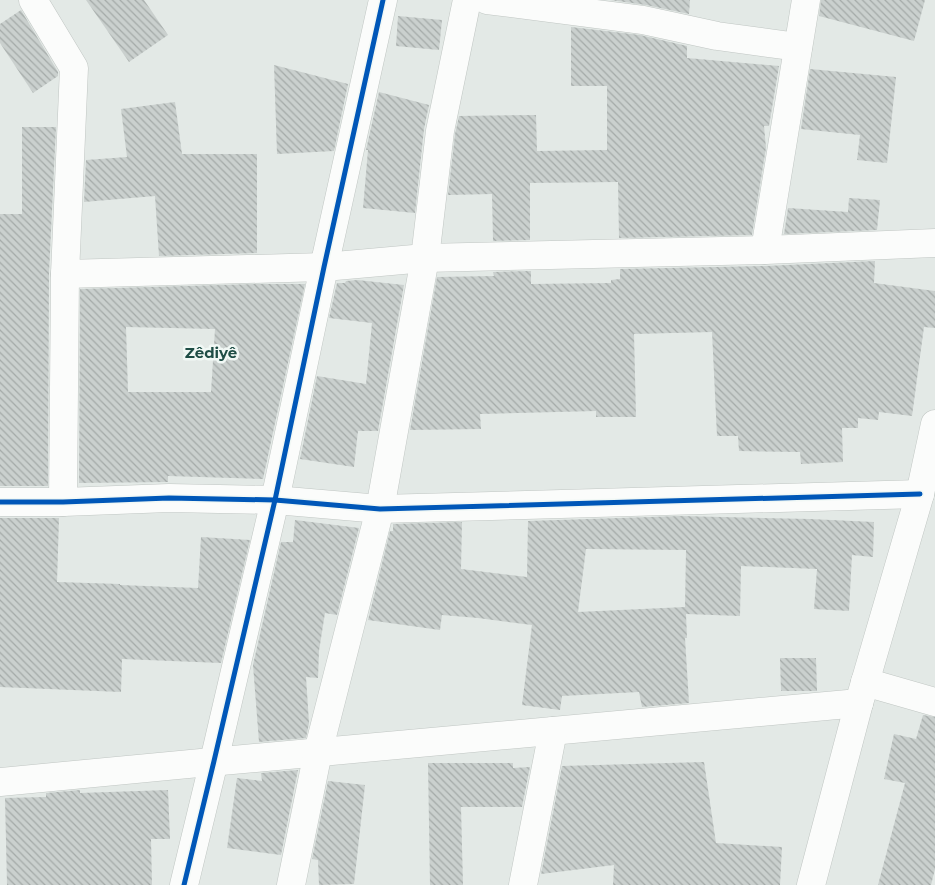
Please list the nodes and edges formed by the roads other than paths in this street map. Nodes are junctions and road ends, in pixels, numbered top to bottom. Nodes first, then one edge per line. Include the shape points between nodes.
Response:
1 (33, 0) edge
2 (383, 0) edge
3 (467, 0) edge
4 (487, 0) edge
5 (806, 0) edge
6 (798, 47) junction
7 (935, 243) edge
8 (765, 250) junction
9 (425, 258) junction
10 (324, 267) junction
11 (65, 274) junction
12 (934, 430) edge
13 (920, 494) junction
14 (275, 500) junction
15 (0, 502) edge
16 (63, 502) junction
17 (380, 509) junction
18 (862, 692) junction
19 (935, 702) edge
20 (553, 732) junction
21 (318, 752) junction
22 (214, 761) junction
23 (0, 782) edge
24 (184, 885) edge
25 (291, 885) edge
26 (523, 885) edge
27 (811, 885) edge

1 - 11 street via 74,68
2 - 10 street
3 - 9 street via 440,131
4 - 6 street via 643,20 717,36
5 - 6 street
6 - 8 street
7 - 8 street
8 - 9 street
9 - 10 street
9 - 17 street
10 - 11 street
10 - 14 street
11 - 16 street
12 - 13 street
13 - 17 street
13 - 18 street
14 - 16 street via 170,498
14 - 17 street
14 - 22 street
15 - 16 street
17 - 21 street
18 - 19 street
18 - 20 street
18 - 27 street
20 - 21 street
20 - 26 street
21 - 22 street
21 - 25 street
22 - 23 street
22 - 24 street

